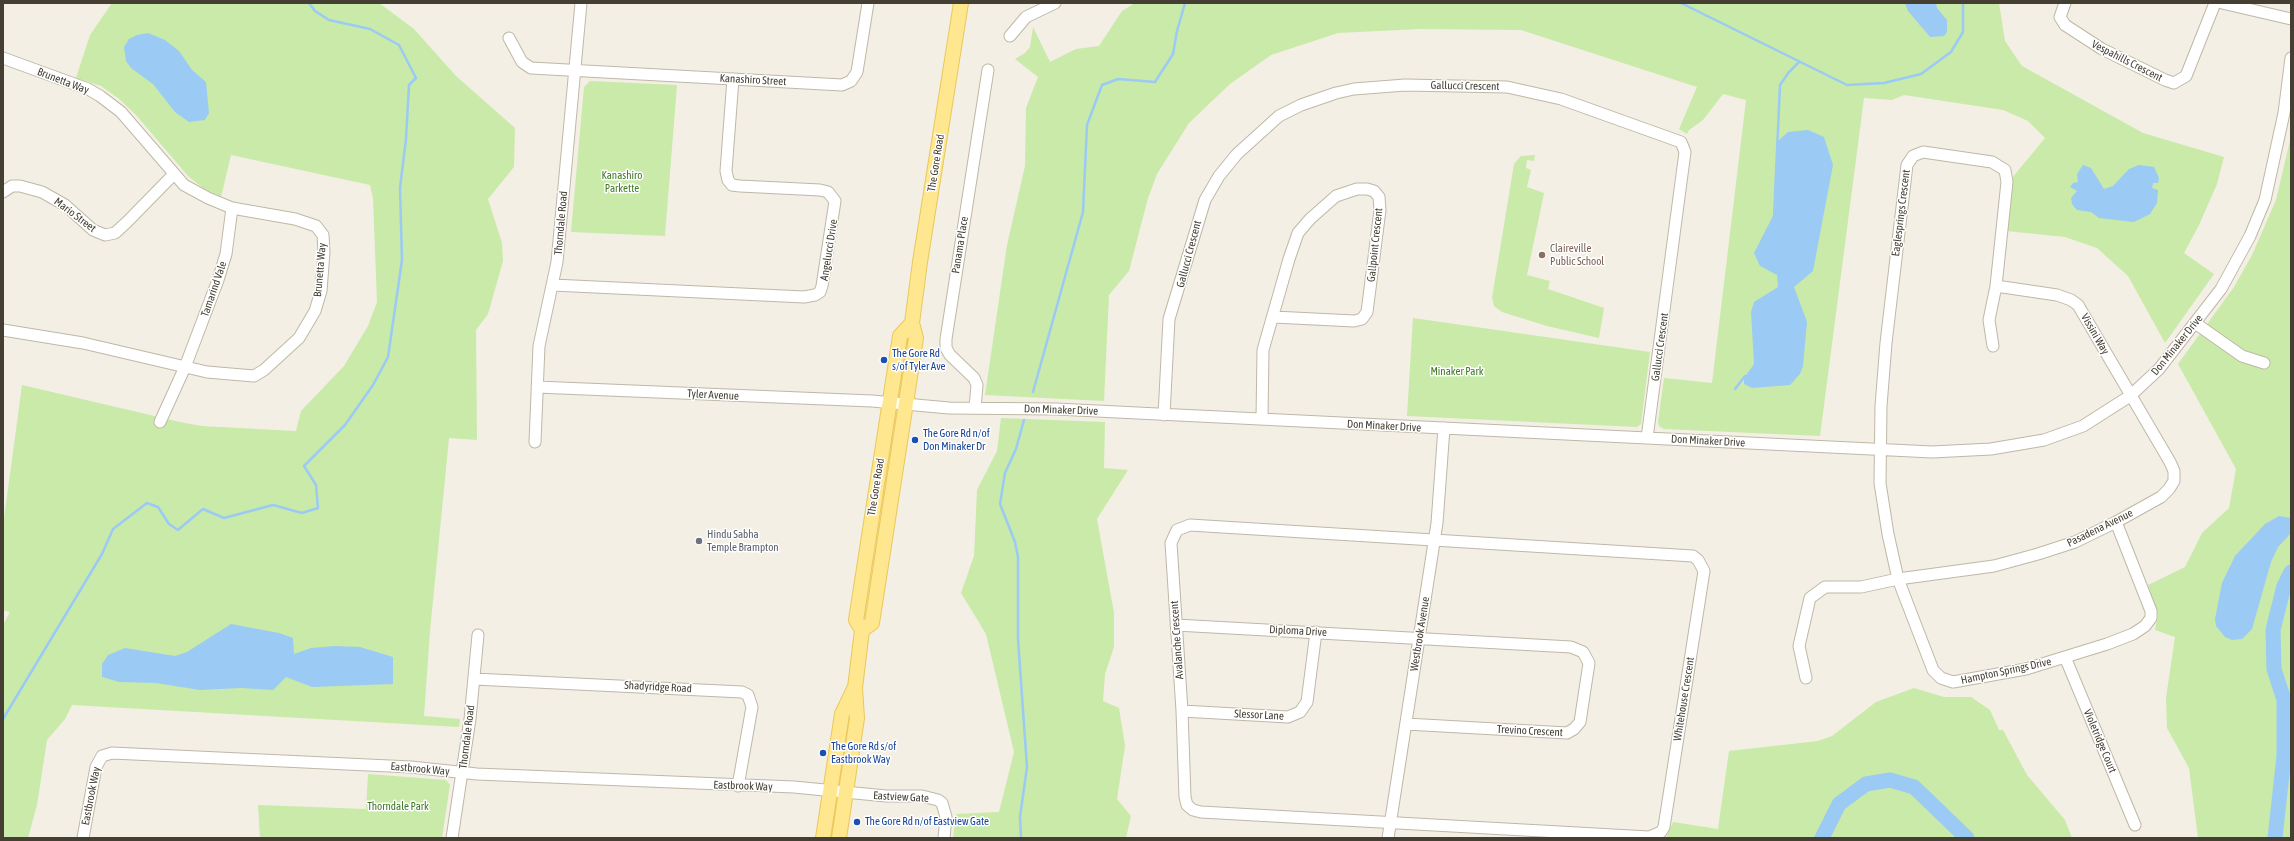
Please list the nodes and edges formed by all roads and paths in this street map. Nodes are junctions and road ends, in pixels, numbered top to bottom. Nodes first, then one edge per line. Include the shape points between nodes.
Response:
1 (581, 3) edge
2 (868, 3) edge
3 (961, 3) edge
4 (1055, 3) edge
5 (2065, 3) edge
6 (2215, 3) edge
7 (2222, 3) edge
8 (2291, 19) edge
9 (1010, 36) dead end
10 (510, 38) dead end
11 (3, 58) edge
12 (2291, 58) edge
13 (988, 70) dead end
14 (574, 72) junction
15 (733, 80) junction
16 (2287, 114) edge
17 (174, 174) junction
18 (3, 192) edge
19 (232, 208) junction
20 (553, 285) junction
21 (1996, 286) junction
22 (1274, 317) junction
23 (912, 323) junction
24 (2195, 323) junction
25 (3, 330) edge
26 (1993, 346) dead end
27 (2264, 363) dead end
28 (185, 367) junction
29 (537, 387) junction
30 (2130, 396) junction
31 (890, 403) junction
32 (905, 404) junction
33 (976, 408) junction
34 (1164, 415) junction
35 (1262, 420) junction
36 (160, 422) dead end
37 (1444, 428) junction
38 (1647, 438) junction
39 (535, 442) dead end
40 (1880, 449) junction
41 (2116, 522) junction
42 (1434, 539) junction
43 (1898, 579) junction
44 (1176, 625) junction
45 (862, 630) junction
46 (1316, 632) junction
47 (478, 635) dead end
48 (1419, 639) junction
49 (2064, 657) junction
50 (1806, 678) dead end
51 (474, 679) junction
52 (855, 688) junction
53 (1182, 711) junction
54 (1406, 724) junction
55 (462, 772) junction
56 (738, 786) junction
57 (830, 791) junction
58 (846, 793) junction
59 (1390, 823) junction
60 (2135, 825) dead end
61 (83, 838) edge
62 (452, 838) edge
63 (823, 838) edge
64 (839, 838) edge
65 (944, 838) edge
66 (1388, 838) edge

1 - 14 street, Thorndale Road
2 - 15 street, Kanashiro Street via 857,72 847,83
3 - 23 main road, The Gore Road
4 - 9 street via 1026,17
5 - 6 street, Vespahills Crescent via 2060,17 2065,25 2102,49 2174,83 2186,76
7 - 8 street
10 - 14 street, Kanashiro Street via 522,62 531,68
11 - 17 street, Brunetta Way via 88,89 100,96 121,112
12 - 16 street, Don Minaker Drive
13 - 33 street, Panama Place via 946,339 946,348 950,355 974,378 977,385
14 - 15 street, Kanashiro Street
14 - 20 street, Thorndale Road via 558,255
15 - 20 street, Angelucci Drive via 726,171 728,180 740,186 820,190 828,192 835,201 820,292 804,297
16 - 24 street, Don Minaker Drive via 2265,200 2250,236 2221,289
17 - 18 street, Mario Street via 115,233 105,235 93,230 65,205 42,192 20,186 12,186
17 - 19 street, Brunetta Way via 184,184
19 - 28 street, Tamarind Vale via 226,254
19 - 28 street, Brunetta Way via 316,226 323,235 321,292 315,311 300,338 254,376
20 - 29 street, Thorndale Road via 539,346
21 - 26 street, Eaglesprings Crescent via 1989,320
21 - 30 street, Vissini Way via 2057,296 2078,305
21 - 40 street, Eaglesprings Crescent via 2007,182 2005,170 1992,162 1923,152 1913,156 1906,165 1887,327
22 - 22 street, Gallpoint Crescent via 1354,321 1362,319 1367,312 1380,210 1379,197 1374,191 1367,188 1357,189 1336,196 1298,233
22 - 35 street, Gallpoint Crescent via 1263,350
23 - 31 main road, The Gore Road via 900,336
23 - 32 main road, The Gore Road via 916,338
24 - 27 street via 2242,356
24 - 30 street, Don Minaker Drive via 2159,369
25 - 28 street, Brunetta Way via 83,343
28 - 36 street, Tamarind Vale
29 - 31 street, Tyler Avenue
29 - 39 street, Thorndale Road
30 - 40 street, Don Minaker Drive via 2083,426 2044,440 1991,449 1932,452
30 - 41 street, Pasadena Avenue via 2170,462 2174,471 2174,481 2161,497
31 - 32 street, Don Minaker Drive
31 - 45 main road, The Gore Road via 856,620
32 - 33 street, Don Minaker Drive
32 - 45 main road, The Gore Road via 872,623
33 - 34 street, Don Minaker Drive
34 - 35 street, Don Minaker Drive
34 - 38 street, Gallucci Crescent via 1168,328 1198,220 1205,200 1219,176 1242,149 1279,116 1336,93 1405,85 1507,87 1561,99 1681,142 1685,152
35 - 37 street, Don Minaker Drive
37 - 38 street, Don Minaker Drive
37 - 42 street, Westbrook Avenue
38 - 40 street, Don Minaker Drive
40 - 43 street, Hampton Springs Drive via 1880,484
41 - 43 street, Pasadena Avenue via 2075,542 1994,566
41 - 49 street, Hampton Springs Drive via 2151,618 2133,634
42 - 44 street, Avalanche Crescent via 1183,526 1173,535 1171,543
42 - 48 street, Westbrook Avenue
42 - 59 street, Whitehouse Crescent via 1688,554 1698,560 1704,571 1664,828 1661,832 1649,837
43 - 49 street, Hampton Springs Drive via 1933,670 1941,678 1953,682 2026,669
43 - 50 street, Pasadena Avenue via 1861,587 1825,587 1810,598 1799,646
44 - 46 street, Diploma Drive
44 - 53 street, Avalanche Crescent
45 - 52 main road, The Gore Road
46 - 48 street, Diploma Drive
46 - 53 street, Slessor Lane via 1307,702 1300,712 1288,717
47 - 51 street, Thorndale Road
48 - 54 street, Westbrook Avenue
48 - 54 street, Trevino Crescent via 1571,647 1582,652 1588,663 1580,722 1567,733
49 - 60 street, Violetridge Court
51 - 55 street, Thorndale Road
51 - 56 street, Shadyridge Road via 742,692 748,695 752,707
52 - 57 main road, The Gore Road via 842,714
52 - 58 main road, The Gore Road via 857,718
53 - 59 street, Avalanche Crescent via 1185,797 1187,805 1193,810
54 - 59 street, Westbrook Avenue
55 - 56 street, Eastbrook Way
55 - 61 street, Eastbrook Way via 411,767 110,754 100,758 96,767
55 - 62 street, Thorndale Road
56 - 57 street, Eastbrook Way
57 - 58 street, Eastbrook Way
57 - 63 main road, The Gore Road
58 - 64 main road, The Gore Road
58 - 65 street, Eastview Gate via 922,796 938,800 944,807
59 - 66 street, Westbrook Avenue

